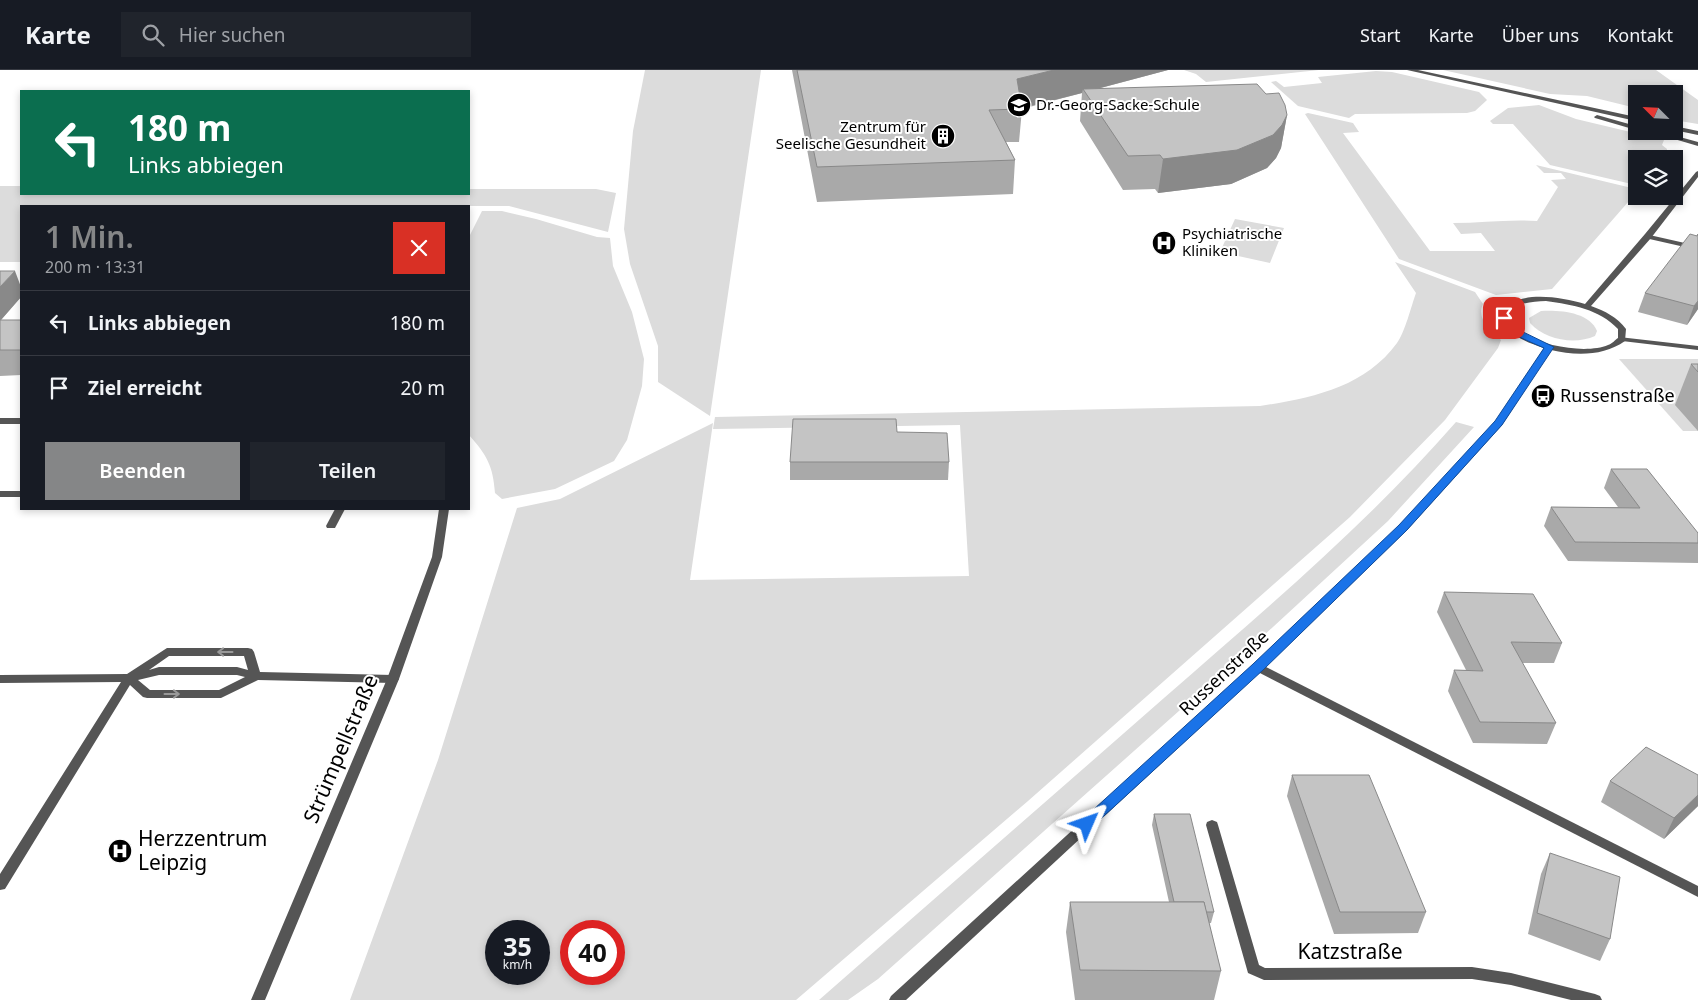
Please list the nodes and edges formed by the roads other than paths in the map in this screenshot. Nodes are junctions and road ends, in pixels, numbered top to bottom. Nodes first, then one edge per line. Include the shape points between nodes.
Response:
1 (1410, 70) edge
2 (1551, 102) junction
3 (1628, 117) edge
4 (1628, 126) edge
5 (1683, 130) edge
6 (1698, 133) edge
7 (1683, 140) edge
8 (1698, 144) edge
9 (1698, 173) edge
10 (1648, 236) junction
11 (1698, 248) edge
12 (1586, 307) junction
13 (1622, 339) junction
14 (1549, 347) junction
15 (1698, 348) edge
16 (20, 420) edge
17 (0, 421) edge
18 (0, 494) edge
19 (20, 494) edge
20 (340, 510) edge
21 (444, 510) edge
22 (332, 526) dead end
23 (1258, 667) junction
24 (256, 676) junction
25 (129, 678) junction
26 (393, 678) junction
27 (0, 679) edge
28 (1212, 825) dead end
29 (0, 885) edge
30 (1698, 892) edge
31 (258, 1000) edge
32 (896, 1000) edge
33 (1595, 1000) edge

1 - 2 street
2 - 3 street
2 - 4 street via 1567,110
5 - 6 street
7 - 8 street
9 - 10 street
10 - 11 street
10 - 12 street
12 - 13 street via 1618,324
12 - 14 street via 1546,299 1523,301 1507,308 1504,318 1514,331
13 - 14 street via 1614,346 1599,351
13 - 15 street
14 - 23 street, Russenstraße via 1499,423 1403,528
16 - 17 street
18 - 19 street
20 - 22 street
21 - 26 street, Strümpellstraße via 437,557
23 - 30 street
23 - 32 street, Russenstraße
24 - 25 street via 237,671 159,671
25 -> 24 street via 147,694 222,694
24 -> 25 street via 248,652 167,652
24 - 26 street
25 - 27 street
25 - 29 street
26 - 31 street, Strümpellstraße
28 - 33 street, Katzstraße via 1252,968 1264,974 1472,973 1511,978

